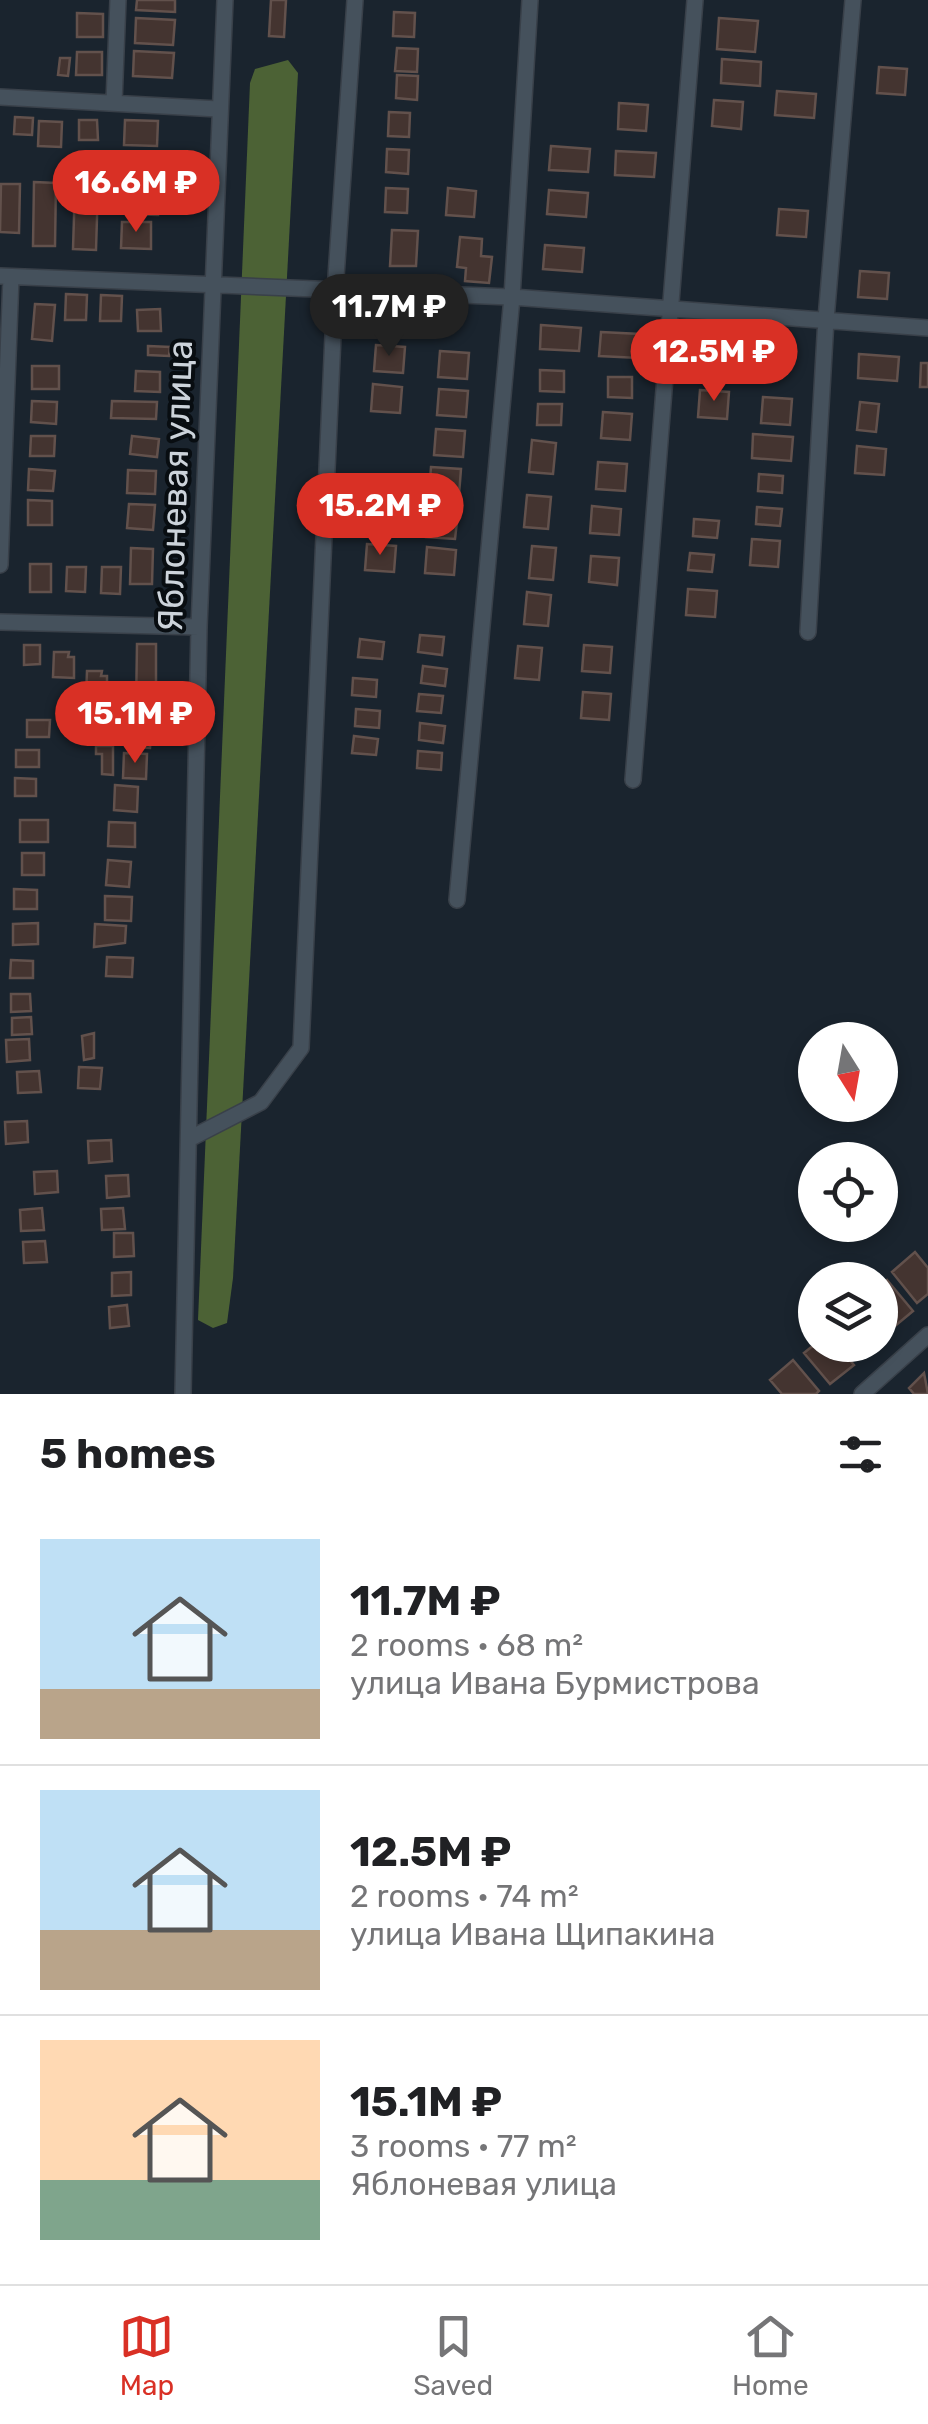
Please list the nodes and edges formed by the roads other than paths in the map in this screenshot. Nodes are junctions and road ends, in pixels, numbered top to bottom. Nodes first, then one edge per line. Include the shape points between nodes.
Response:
1 (118, 0) edge
2 (225, 0) edge
3 (355, 0) edge
4 (530, 0) edge
5 (695, 0) edge
6 (853, 0) edge
7 (0, 98) edge
8 (114, 103) junction
9 (218, 109) junction
10 (5, 276) edge
11 (213, 288) junction
12 (336, 292) junction
13 (512, 297) junction
14 (668, 309) junction
15 (826, 319) junction
16 (928, 328) edge
17 (0, 565) edge
18 (0, 622) edge
19 (199, 627) junction
20 (808, 632) dead end
21 (633, 780) dead end
22 (457, 900) dead end
23 (188, 1139) junction
24 (928, 1336) edge
25 (184, 1394) edge
26 (862, 1394) edge

1 - 8 street
2 - 9 street, Яблоневая улица
3 - 12 street
4 - 13 street
5 - 14 street
6 - 15 street
7 - 8 street
8 - 9 street
9 - 11 street, Яблоневая улица
10 - 11 street
10 - 17 street
11 - 12 street
11 - 19 street, Яблоневая улица
12 - 13 street
12 - 23 street via 300,1048 260,1102
13 - 14 street
13 - 22 street
14 - 15 street
14 - 21 street
15 - 16 street
15 - 20 street
18 - 19 street
19 - 23 street, Яблоневая улица
23 - 25 street, Яблоневая улица
24 - 26 street

